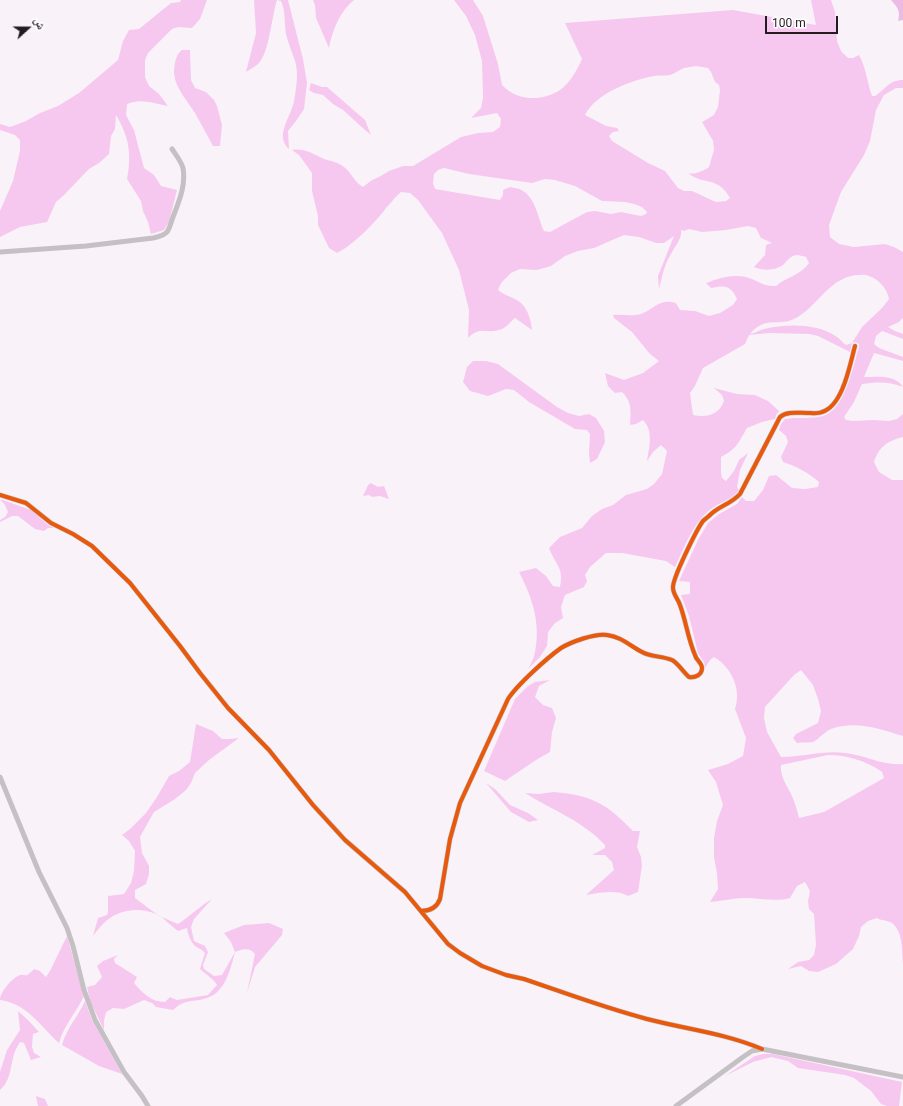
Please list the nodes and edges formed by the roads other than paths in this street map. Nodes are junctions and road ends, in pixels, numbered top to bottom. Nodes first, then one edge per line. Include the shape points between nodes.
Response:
1 (172, 149) dead end
2 (0, 252) edge
3 (855, 346) dead end
4 (0, 495) edge
5 (0, 777) edge
6 (421, 911) junction
7 (762, 1049) junction
8 (903, 1077) edge
9 (148, 1106) edge
10 (676, 1106) edge

1 - 2 street via 180,160 183,182 182,196 166,233 153,238 86,246
3 - 6 street via 836,401 821,413 792,413 780,417 740,494 733,502 718,509 703,522 685,556 673,588 694,654 702,666 700,675 689,677 671,660 644,653 620,638 607,635 595,635 566,645 555,653 508,699 460,803 450,839 440,899 432,909
4 - 6 street via 26,503 51,523 92,546 155,614 228,708 269,750 313,805 345,840 404,892
5 - 9 street via 39,872 67,928 94,1020 124,1072
6 - 7 street via 448,944 482,966 635,1016 718,1034
7 - 8 street
7 - 10 street via 743,1056

